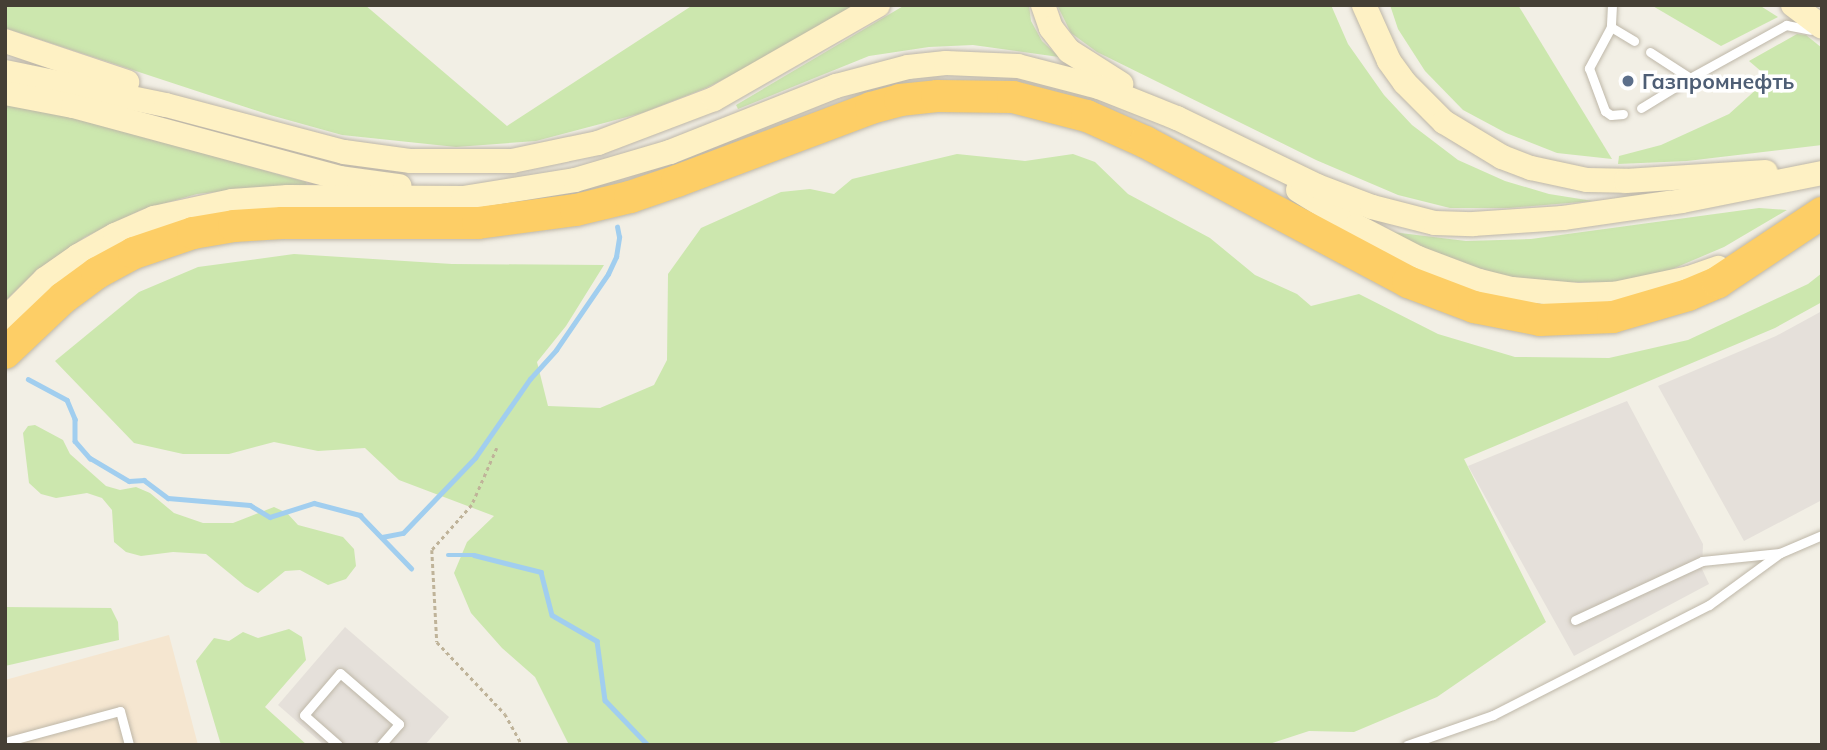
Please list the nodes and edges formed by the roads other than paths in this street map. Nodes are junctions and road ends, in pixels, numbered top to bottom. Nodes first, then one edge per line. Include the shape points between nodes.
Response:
1 (878, 5) edge
2 (1043, 5) edge
3 (1364, 5) edge
4 (1612, 5) edge
5 (1793, 5) edge
6 (1611, 27) junction
7 (1822, 27) edge
8 (1822, 36) edge
9 (5, 41) edge
10 (1634, 41) dead end
11 (1650, 52) dead end
12 (5, 72) edge
13 (1690, 78) junction
14 (5, 93) edge
15 (1641, 108) dead end
16 (1623, 114) dead end
17 (1177, 118) junction
18 (222, 120) junction
19 (1227, 145) junction
20 (1822, 172) edge
21 (502, 191) junction
22 (1822, 213) edge
23 (1773, 246) junction
24 (5, 319) edge
25 (5, 353) edge
26 (1822, 536) edge
27 (1780, 553) junction
28 (1575, 620) dead end
29 (5, 742) edge
30 (129, 745) edge
31 (338, 745) edge
32 (381, 745) edge
33 (1407, 745) edge

1 - 18 main road via 714,99 647,127 558,154 512,161 411,162 307,144
2 - 17 main road via 1051,27 1069,51
3 - 20 main road via 1389,61 1424,104 1473,142 1531,168 1587,180 1626,181
4 - 6 lane
5 - 7 main road
6 - 10 lane
6 - 16 lane via 1589,68 1605,111
8 - 13 lane via 1786,25
9 - 18 main road
11 - 13 lane
12 - 18 main road
13 - 15 lane
14 - 21 main road via 73,106 339,178
17 - 19 main road
17 - 21 main road via 1099,87 1018,66 921,65 836,86 621,169
19 - 20 main road via 1371,206 1435,223 1563,218 1682,201
19 - 23 main road via 1382,240 1448,271 1512,289 1614,294 1689,278
21 - 24 main road via 463,198 288,198 196,207 144,222 78,256 45,279
22 - 23 highway
23 - 25 highway via 1718,282 1648,308 1569,320 1514,315 1474,307 1408,282 1146,142 1087,116 1013,97 937,96 871,108 657,188 576,210 478,223 282,223 193,233 134,253 97,273
26 - 27 lane
27 - 28 lane via 1702,561
27 - 33 lane via 1709,605 1493,715
29 - 30 lane via 120,711
31 - 32 lane via 304,715 340,673 399,724

